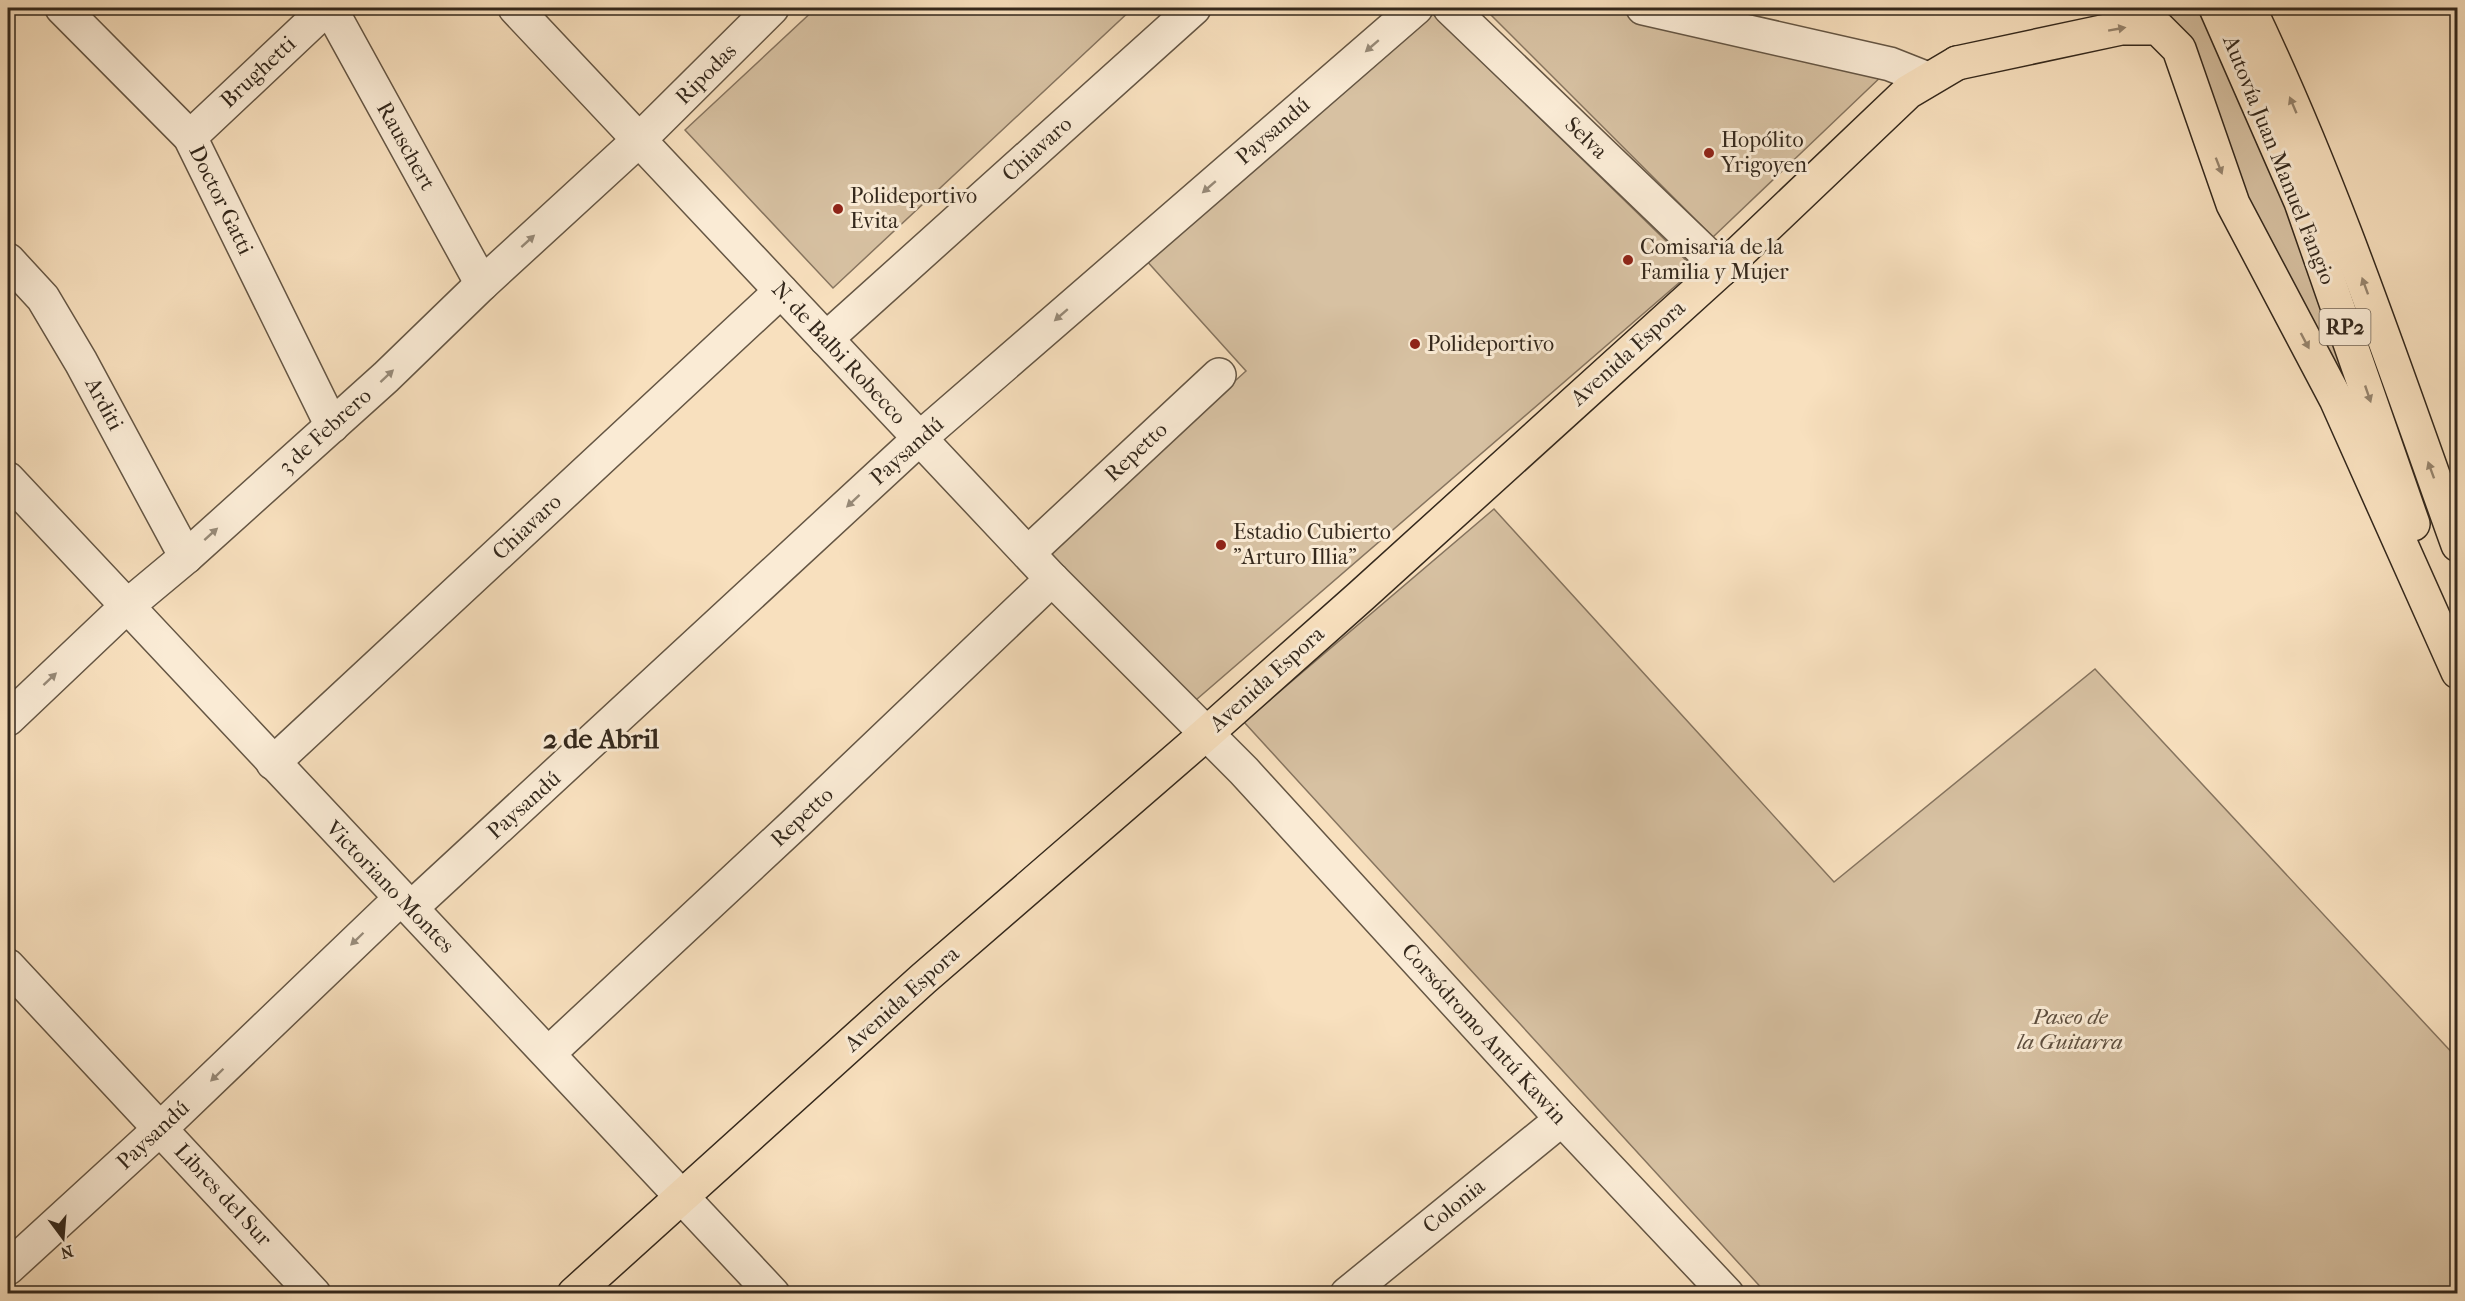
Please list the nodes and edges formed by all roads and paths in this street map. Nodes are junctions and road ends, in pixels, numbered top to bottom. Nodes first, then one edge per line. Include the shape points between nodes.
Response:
1 (62, 8) edge
2 (328, 8) edge
3 (515, 8) edge
4 (772, 8) edge
5 (1194, 8) edge
6 (1416, 8) edge
7 (1450, 8) edge
8 (1643, 8) edge
9 (2105, 8) edge
10 (2216, 8) edge
11 (2249, 8) edge
12 (1957, 63) junction
13 (1928, 79) junction
14 (190, 137) junction
15 (639, 140) junction
16 (8, 260) edge
17 (1722, 269) junction
18 (482, 284) junction
19 (781, 291) junction
20 (826, 339) junction
21 (1219, 375) dead end
22 (332, 426) junction
23 (920, 438) junction
24 (8, 479) edge
25 (2457, 545) edge
26 (1028, 553) junction
27 (186, 557) junction
28 (1052, 579) junction
29 (126, 607) junction
30 (2457, 654) edge
31 (2457, 672) edge
32 (8, 719) edge
33 (1207, 733) junction
34 (273, 763) junction
35 (1244, 771) joint
36 (405, 904) junction
37 (8, 966) edge
38 (549, 1053) junction
39 (1562, 1119) junction
40 (161, 1128) junction
41 (683, 1197) junction
42 (8, 1268) edge
43 (314, 1293) edge
44 (574, 1293) edge
45 (773, 1293) edge
46 (1347, 1293) edge
47 (1727, 1293) edge

1 - 14 street, Doctor Gatti
2 - 14 street, Brughetti
2 - 18 street, Rauschert
3 - 15 street, N. de Balbi Robecco
4 - 15 street, Ripodas
5 - 20 street, Chiavaro
6 -> 23 street, Paysandú
7 - 17 street, Selva
8 - 13 street via 1890,64
9 - 12 main road
10 -> 30 main road, Autovía Juan Manuel Fangio / RP2 via 2301,202
25 -> 11 main road, Autovía Juan Manuel Fangio / RP2 via 2353,252
12 - 13 main road, Avenida Espora
12 -> 31 main road via 2140,26 2158,28 2179,49 2233,204 2336,399
13 - 17 main road, Avenida Espora via 1908,92
14 - 22 street, Doctor Gatti
18 -> 15 street, 3 de Febrero
15 - 19 street, N. de Balbi Robecco
16 - 27 street, Arditi via 43,298 76,353
17 - 33 main road, Avenida Espora
22 -> 18 street, 3 de Febrero
19 - 20 street, N. de Balbi Robecco
19 - 34 street, Chiavaro
20 - 23 street, N. de Balbi Robecco
21 - 26 street, Repetto
27 -> 22 street, 3 de Febrero
23 - 26 street, N. de Balbi Robecco
23 -> 36 street, Paysandú
24 - 29 street, Victoriano Montes
26 - 28 street, N. de Balbi Robecco
27 - 29 street, 3 de Febrero
28 - 33 street, N. de Balbi Robecco
28 - 38 street, Repetto
32 -> 29 street, 3 de Febrero
29 - 34 street, Victoriano Montes
33 - 35 street, N. de Balbi Robecco
33 - 41 main road, Avenida Espora via 923,979
34 - 36 street, Victoriano Montes
35 - 39 street, Corsódromo Antú Kawin
36 - 38 street, Victoriano Montes
36 -> 40 street, Paysandú
37 - 40 street, Libres del Sur
38 - 41 street, Victoriano Montes
39 - 46 street, Colonia
39 - 47 street, Corsódromo Antú Kawin
40 - 42 street, Paysandú
40 - 43 street, Libres del Sur
41 - 44 main road, Avenida Espora
41 - 45 street, Victoriano Montes

